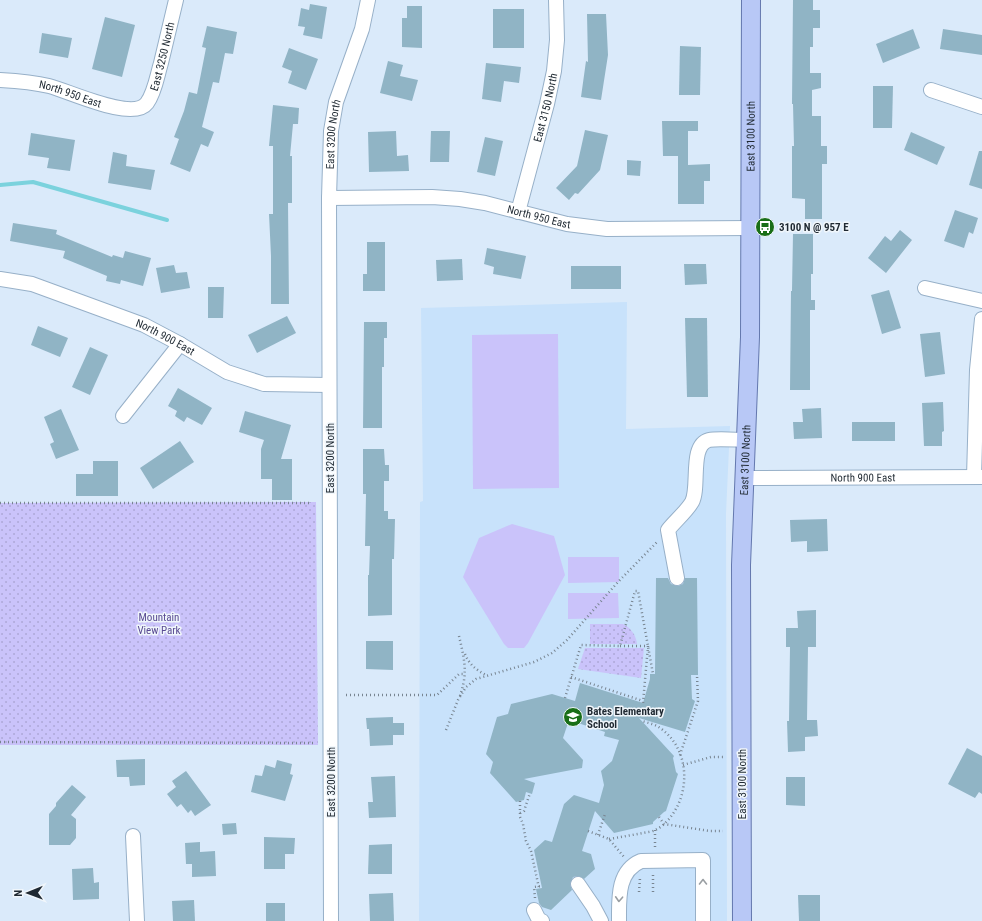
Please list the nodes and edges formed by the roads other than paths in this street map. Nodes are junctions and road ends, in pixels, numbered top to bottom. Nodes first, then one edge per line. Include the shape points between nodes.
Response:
1 (176, 0) edge
2 (368, 0) edge
3 (556, 0) edge
4 (751, 0) edge
5 (0, 80) edge
6 (931, 90) dead end
7 (982, 107) edge
8 (141, 109) joint
9 (329, 198) junction
10 (518, 212) junction
11 (750, 228) junction
12 (0, 279) edge
13 (926, 288) dead end
14 (982, 301) edge
15 (982, 319) edge
16 (180, 344) junction
17 (329, 385) junction
18 (123, 416) dead end
19 (746, 440) junction
20 (978, 477) edge
21 (745, 478) junction
22 (677, 578) dead end
23 (133, 836) dead end
24 (578, 884) dead end
25 (137, 921) edge
26 (332, 921) edge
27 (601, 921) edge
28 (619, 921) edge
29 (703, 921) edge
30 (742, 921) edge

1 - 8 street, East 3250 North via 155,84 147,104
2 - 9 street, East 3200 North via 362,29 336,102 331,131
3 - 10 street, East 3150 North via 557,40 554,71
4 - 11 main road, East 3100 North
5 - 8 street, North 950 East via 49,86 112,108
6 - 7 street
9 - 10 street, North 950 East via 432,197 485,203
9 - 17 street, East 3200 North
10 - 11 street, North 950 East via 567,224 600,228
11 - 19 main road, East 3100 North via 750,337
12 - 16 street, North 900 East via 32,284 137,322
13 - 14 street
15 - 20 street via 977,370
16 - 17 street, North 900 East via 227,372 264,384
16 - 18 street
17 - 26 street, East 3200 North
19 - 21 main road, East 3100 North
19 - 22 street via 709,440 702,445 697,455 692,502 668,530
20 - 21 street, North 900 East
21 - 30 main road, East 3100 North via 741,565
23 - 25 street
24 - 27 street
29 -> 28 street via 703,860 641,861 635,864 628,870 620,885

